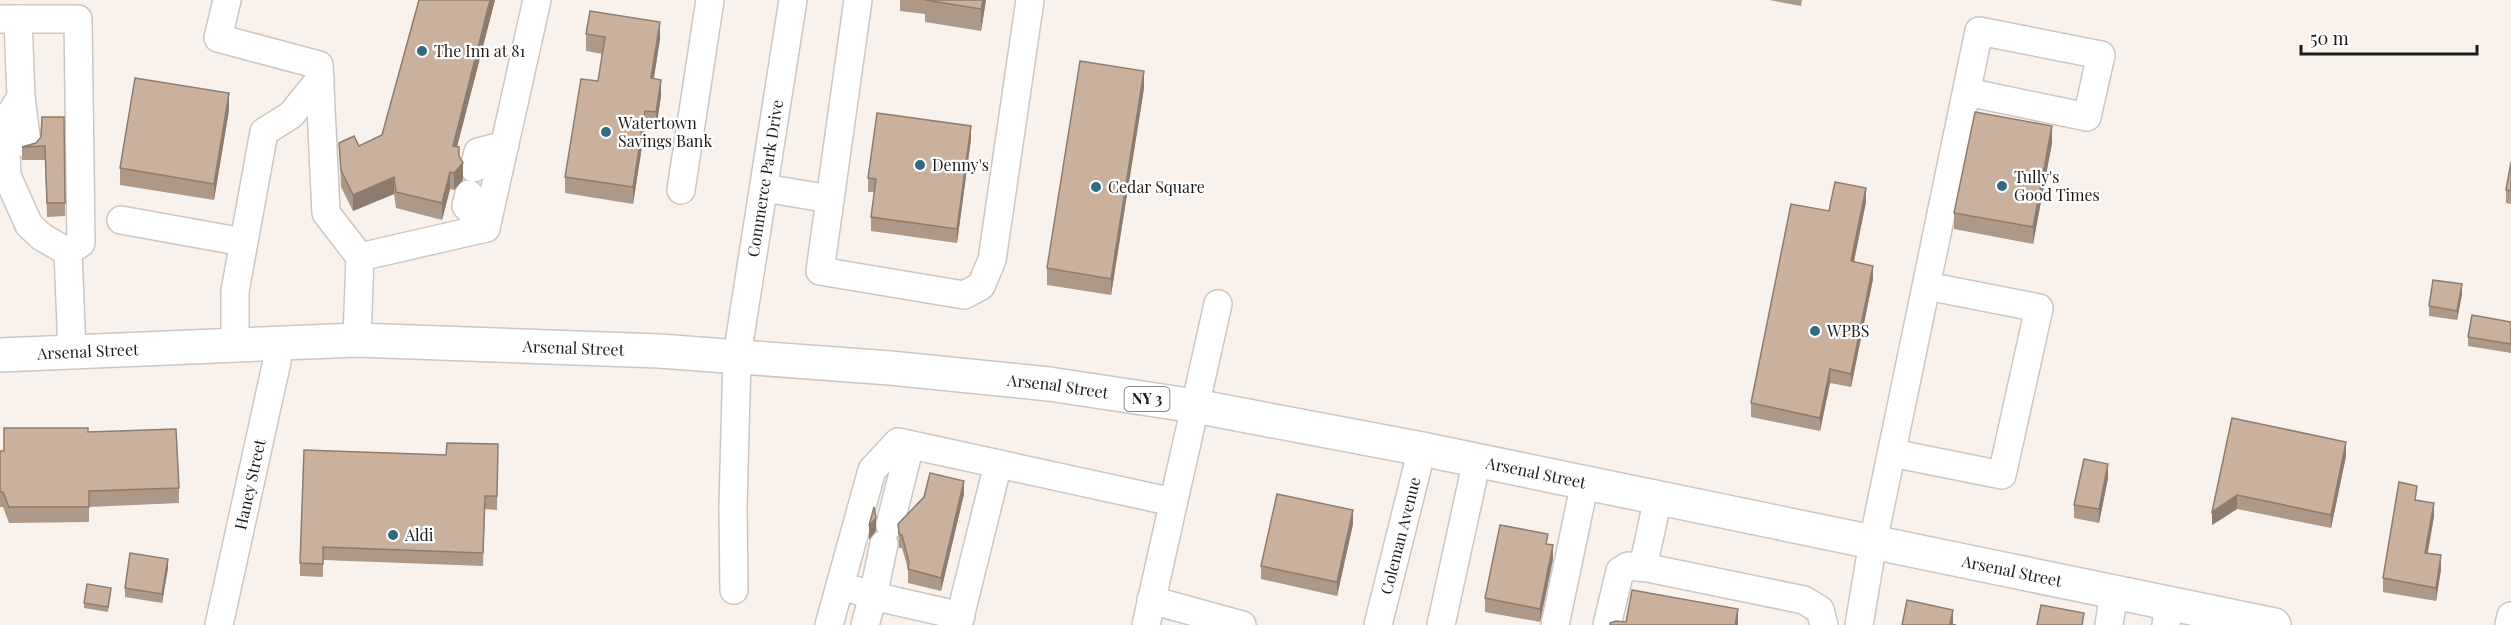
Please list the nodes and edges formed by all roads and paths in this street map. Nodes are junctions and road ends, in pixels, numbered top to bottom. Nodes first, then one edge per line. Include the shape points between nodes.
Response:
1 (226, 0) edge
2 (537, 0) edge
3 (710, 0) edge
4 (793, 0) edge
5 (858, 0) edge
6 (1030, 0) edge
7 (9, 19) edge
8 (320, 79) junction
9 (1967, 93) junction
10 (21, 97) junction
11 (505, 146) junction
12 (764, 188) junction
13 (681, 190) dead end
14 (830, 199) junction
15 (20, 205) junction
16 (121, 220) dead end
17 (486, 228) junction
18 (243, 242) junction
19 (68, 252) junction
20 (360, 257) junction
21 (1927, 286) junction
22 (1218, 304) dead end
23 (357, 340) junction
24 (278, 343) junction
25 (235, 345) junction
26 (72, 352) junction
27 (0, 355) edge
28 (737, 356) junction
29 (1195, 406) junction
30 (904, 443) junction
31 (1422, 449) junction
32 (1892, 453) junction
33 (1477, 460) junction
34 (998, 464) junction
35 (1585, 482) junction
36 (1658, 498) junction
37 (1173, 502) junction
38 (1874, 542) junction
39 (1643, 567) junction
40 (840, 584) junction
41 (734, 590) dead end
42 (2115, 592) junction
43 (873, 596) junction
44 (1148, 613) edge
45 (2168, 614) edge
46 (2511, 616) edge
47 (959, 620) edge
48 (219, 625) edge
49 (829, 625) edge
50 (865, 625) edge
51 (1242, 625) edge
52 (1378, 625) edge
53 (1441, 625) edge
54 (1555, 625) edge
55 (1607, 625) edge
56 (1824, 625) edge
57 (1859, 625) edge
58 (2109, 625) edge
59 (2271, 625) edge
60 (2509, 625) edge

1 - 8 street via 218,38 319,65
2 - 11 street
3 - 13 street
4 - 12 street, Commerce Park Drive
5 - 14 street
6 - 14 street via 992,260 981,286 964,295 820,271
7 - 10 street
7 - 19 street via 78,19 81,243
8 - 18 street via 291,115 264,132
8 - 20 street via 326,213
9 - 9 street via 1979,31 2101,55 2088,117
9 - 21 street
10 - 15 street via 27,152
10 - 15 street via 5,123 7,176
11 - 17 street
11 - 17 street via 478,152 466,206
12 - 14 street
12 - 28 street, Commerce Park Drive
15 - 19 street via 28,225
16 - 18 street
17 - 20 street
18 - 25 street via 235,291
19 - 26 street
20 - 23 street
21 - 32 street
21 - 32 street via 2039,308 2002,475
22 - 29 street
23 - 24 highway, Arsenal Street / NY 3
23 - 28 highway, Arsenal Street / NY 3
24 - 25 highway, Arsenal Street / NY 3
24 - 48 street, Haney Street
25 - 26 highway, Arsenal Street / NY 3
26 - 27 highway, Arsenal Street / NY 3
28 - 29 highway, Arsenal Street / NY 3 via 1049,384
28 - 41 street, Commerce Park Drive
29 - 31 highway, Arsenal Street / NY 3
29 - 37 street
30 - 34 street
30 - 40 street via 872,470
30 - 43 street
31 - 33 highway, Arsenal Street / NY 3
31 - 52 street, Coleman Avenue
32 - 38 street
33 - 35 highway, Arsenal Street / NY 3
33 - 53 street
34 - 37 street
34 - 47 street
35 - 36 highway, Arsenal Street / NY 3
35 - 54 street
36 - 38 highway, Arsenal Street / NY 3
36 - 39 street
37 - 44 street
38 - 42 highway, Arsenal Street / NY 3
38 - 57 street
39 - 55 street via 1628,566 1620,571
39 - 56 street via 1804,600 1820,610
40 - 43 street
40 - 49 street
42 - 45 highway, Arsenal Street / NY 3
42 - 58 street
43 - 47 street
43 - 50 street
44 - 51 street
45 - 59 highway, Arsenal Street / NY 3
46 - 60 street

